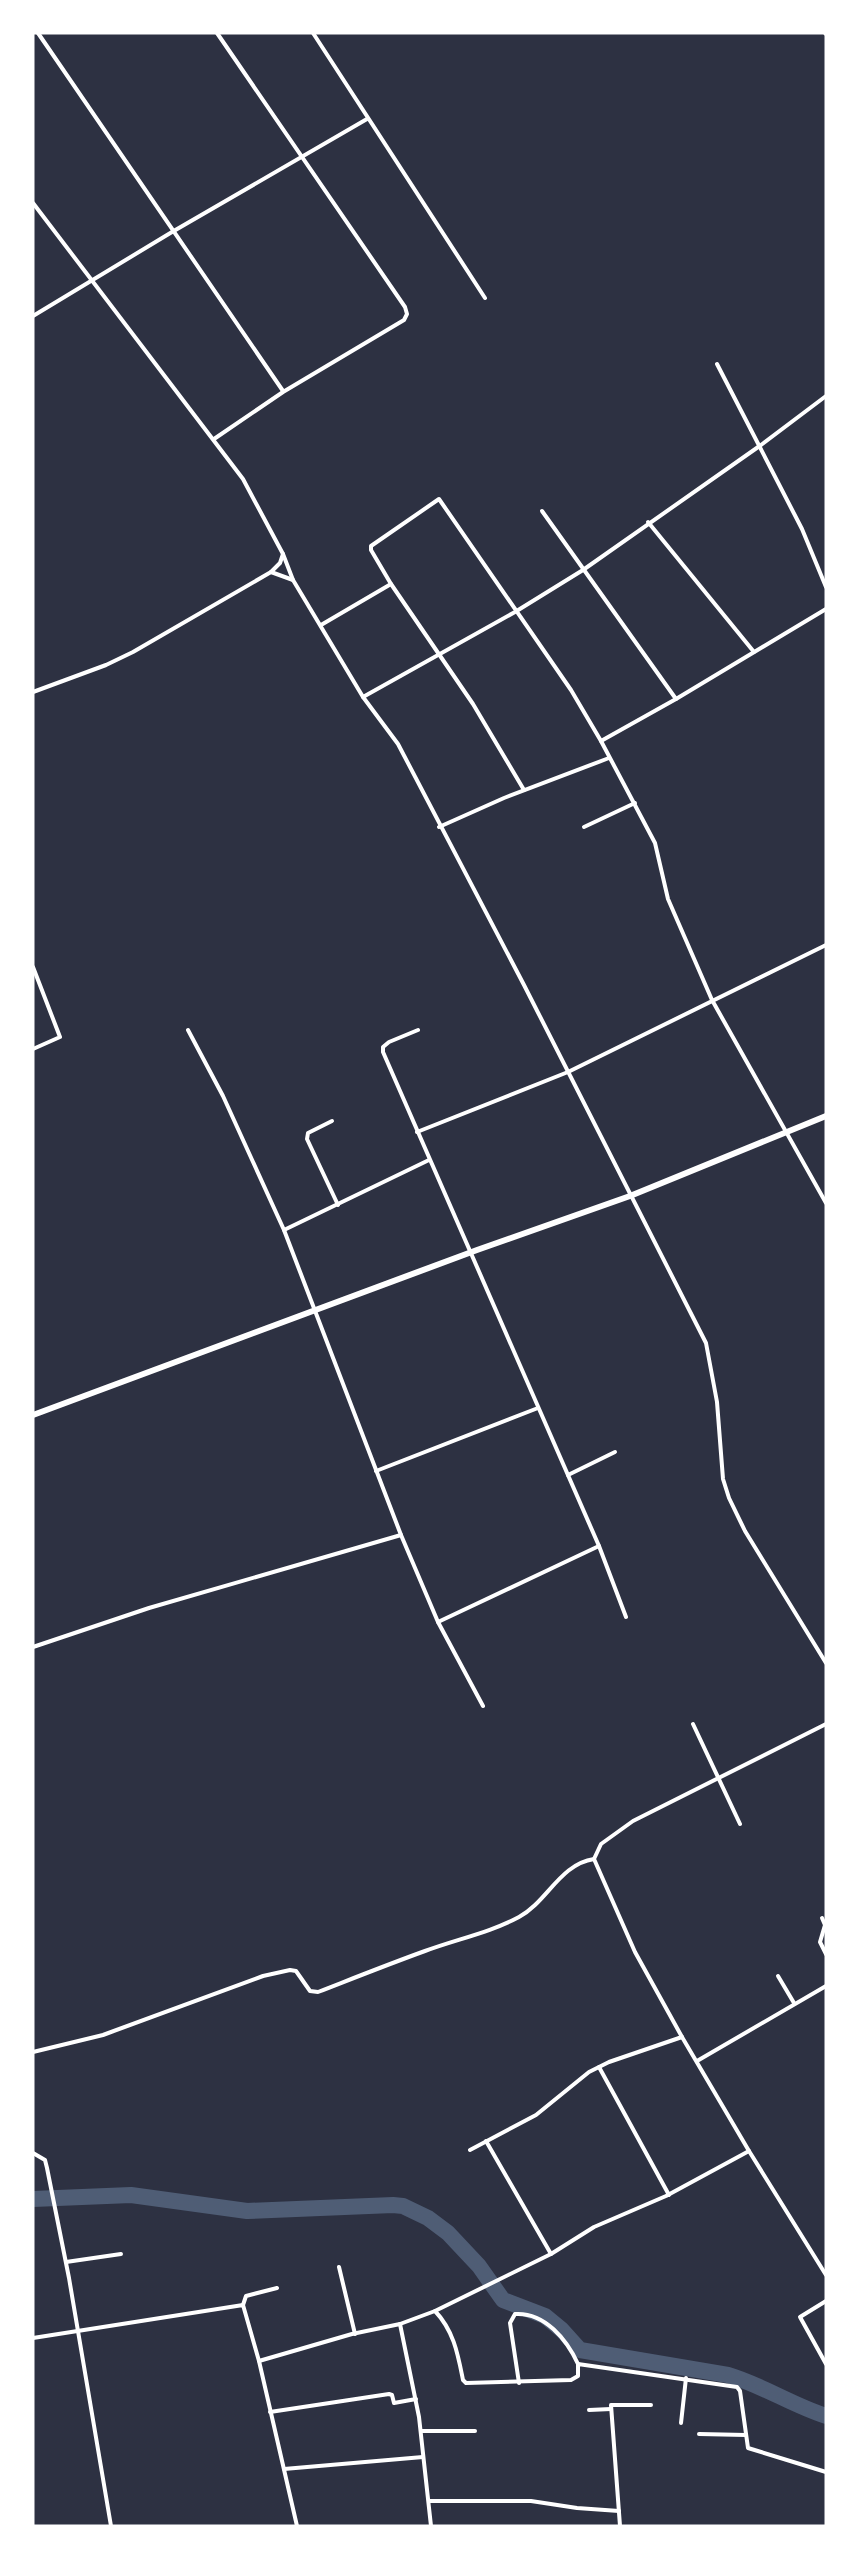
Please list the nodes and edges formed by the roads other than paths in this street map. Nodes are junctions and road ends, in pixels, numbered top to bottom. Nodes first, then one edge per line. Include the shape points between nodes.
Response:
1 (38, 33) edge
2 (217, 33) edge
3 (313, 33) edge
4 (367, 119) junction
5 (302, 157) junction
6 (33, 203) edge
7 (172, 232) junction
8 (92, 282) junction
9 (485, 298) dead end
10 (33, 316) edge
11 (717, 364) dead end
12 (283, 392) junction
13 (826, 396) edge
14 (214, 439) junction
15 (761, 445) junction
16 (542, 511) dead end
17 (648, 522) junction
18 (283, 554) junction
19 (583, 570) junction
20 (272, 572) junction
21 (293, 580) junction
22 (391, 584) junction
23 (826, 586) edge
24 (826, 609) edge
25 (515, 612) junction
26 (321, 625) junction
27 (754, 652) junction
28 (439, 655) junction
29 (33, 692) edge
30 (363, 697) junction
31 (676, 699) junction
32 (601, 741) junction
33 (609, 758) junction
34 (524, 790) junction
35 (635, 803) junction
36 (440, 827) junction
37 (584, 827) dead end
38 (826, 945) edge
39 (33, 968) edge
40 (712, 1000) junction
41 (188, 1030) dead end
42 (418, 1030) dead end
43 (33, 1049) edge
44 (568, 1072) junction
45 (826, 1116) edge
46 (332, 1121) dead end
47 (417, 1132) junction
48 (784, 1132) junction
49 (429, 1160) junction
50 (630, 1196) junction
51 (826, 1203) edge
52 (338, 1205) junction
53 (284, 1230) junction
54 (469, 1253) junction
55 (316, 1310) junction
56 (538, 1408) junction
57 (33, 1415) edge
58 (615, 1452) dead end
59 (376, 1471) junction
60 (568, 1475) junction
61 (401, 1535) junction
62 (599, 1546) junction
63 (626, 1617) dead end
64 (438, 1622) junction
65 (33, 1647) edge
66 (826, 1663) edge
67 (483, 1706) dead end
68 (826, 1724) edge
69 (693, 1725) dead end
70 (716, 1777) junction
71 (740, 1824) dead end
72 (594, 1859) junction
73 (822, 1918) dead end
74 (826, 1954) edge
75 (778, 1976) dead end
76 (826, 1986) edge
77 (794, 2003) junction
78 (682, 2037) junction
79 (33, 2052) edge
80 (697, 2061) junction
81 (599, 2067) junction
82 (486, 2141) junction
83 (470, 2150) dead end
84 (748, 2151) junction
85 (33, 2153) edge
86 (669, 2194) junction
87 (121, 2254) dead end
88 (551, 2254) junction
89 (66, 2262) junction
90 (339, 2266) dead end
91 (826, 2275) edge
92 (277, 2288) dead end
93 (826, 2301) edge
94 (243, 2305) junction
95 (435, 2311) junction
96 (400, 2324) junction
97 (78, 2330) junction
98 (355, 2334) junction
99 (33, 2338) edge
100 (259, 2361) junction
101 (578, 2364) junction
102 (826, 2364) edge
103 (687, 2378) junction
104 (519, 2383) junction
105 (416, 2399) junction
106 (651, 2405) dead end
107 (611, 2409) junction
108 (589, 2410) dead end
109 (270, 2412) junction
110 (681, 2423) dead end
111 (475, 2430) dead end
112 (421, 2431) junction
113 (699, 2434) dead end
114 (746, 2434) junction
115 (423, 2457) junction
116 (284, 2469) junction
117 (826, 2472) edge
118 (430, 2501) junction
119 (619, 2511) junction
120 (111, 2526) edge
121 (297, 2526) edge
122 (431, 2526) edge
123 (620, 2526) edge

1 - 7 street
2 - 5 street
3 - 4 street
4 - 5 street
4 - 9 street
5 - 7 street
5 - 12 street via 407,314 404,320
6 - 8 street
7 - 8 street
7 - 12 street
8 - 10 street
8 - 14 street
11 - 15 street
12 - 14 street
13 - 15 street
14 - 18 street via 243,479
15 - 17 street
15 - 23 street
16 - 19 street
17 - 19 street
17 - 27 street
18 - 20 street
18 - 21 street
19 - 25 street
19 - 31 street
20 - 21 street
20 - 29 street via 133,652
21 - 26 street
22 - 25 street via 370,548 439,499
22 - 26 street
22 - 28 street
24 - 27 street
25 - 28 street
25 - 32 street via 571,690
26 - 30 street
27 - 31 street
28 - 30 street
28 - 34 street
30 - 36 street via 398,744
31 - 32 street
32 - 33 street
33 - 34 street
33 - 35 street
34 - 36 street
35 - 37 street
35 - 40 street via 655,843 668,899
36 - 44 street
38 - 40 street
39 - 43 street via 60,1036
40 - 44 street
40 - 48 street
41 - 53 street
42 - 47 street via 383,1047
44 - 47 street
44 - 50 street
45 - 48 main road
46 - 52 street via 308,1133 307,1139
47 - 49 street
48 - 50 main road
48 - 51 street
49 - 52 street
49 - 54 street
50 - 54 main road
50 - 66 street via 706,1343 717,1402 723,1479 729,1498
52 - 53 street
53 - 55 street
54 - 55 main road
54 - 56 street
55 - 57 main road
55 - 59 street
56 - 59 street
56 - 60 street
58 - 60 street
59 - 61 street
60 - 62 street
61 - 64 street
61 - 65 street via 149,1608
62 - 63 street
62 - 64 street
64 - 67 street
68 - 70 street
69 - 70 street
70 - 71 street
70 - 72 street via 633,1821 601,1844
72 - 78 street via 618,1918
72 - 79 street via 569,1869 520,1917 318,1992 310,1991 296,1971 290,1970 263,1976 103,2035
73 - 74 street via 825,1925 820,1942
75 - 77 street
76 - 77 street
77 - 80 street
78 - 80 street
78 - 81 street
80 - 84 street
81 - 82 street via 543,2110
81 - 86 street
82 - 83 street
82 - 88 street
84 - 86 street
84 - 91 street
85 - 89 street via 45,2160
86 - 88 street via 594,2226
87 - 89 street
88 - 95 street
89 - 97 street
90 - 98 street
92 - 94 street via 246,2296
93 - 102 street via 800,2317
94 - 97 street
94 - 100 street
95 - 96 street
95 - 104 street via 454,2340 465,2382
96 - 98 street
96 - 105 street
97 - 99 street
97 - 120 street
98 - 100 street
100 - 109 street
101 - 103 street
101 - 104 street via 579,2374 573,2380
101 - 104 street via 568,2344 554,2329 534,2318 515,2314 510,2323
103 - 110 street
103 - 114 street via 739,2389
105 - 109 street via 394,2403 389,2394
105 - 112 street
106 - 107 street via 613,2404
107 - 108 street
107 - 119 street
109 - 116 street
111 - 112 street
112 - 115 street
113 - 114 street
114 - 117 street via 751,2450
115 - 116 street
115 - 118 street
116 - 121 street
118 - 119 street via 531,2501
118 - 122 street
119 - 123 street

